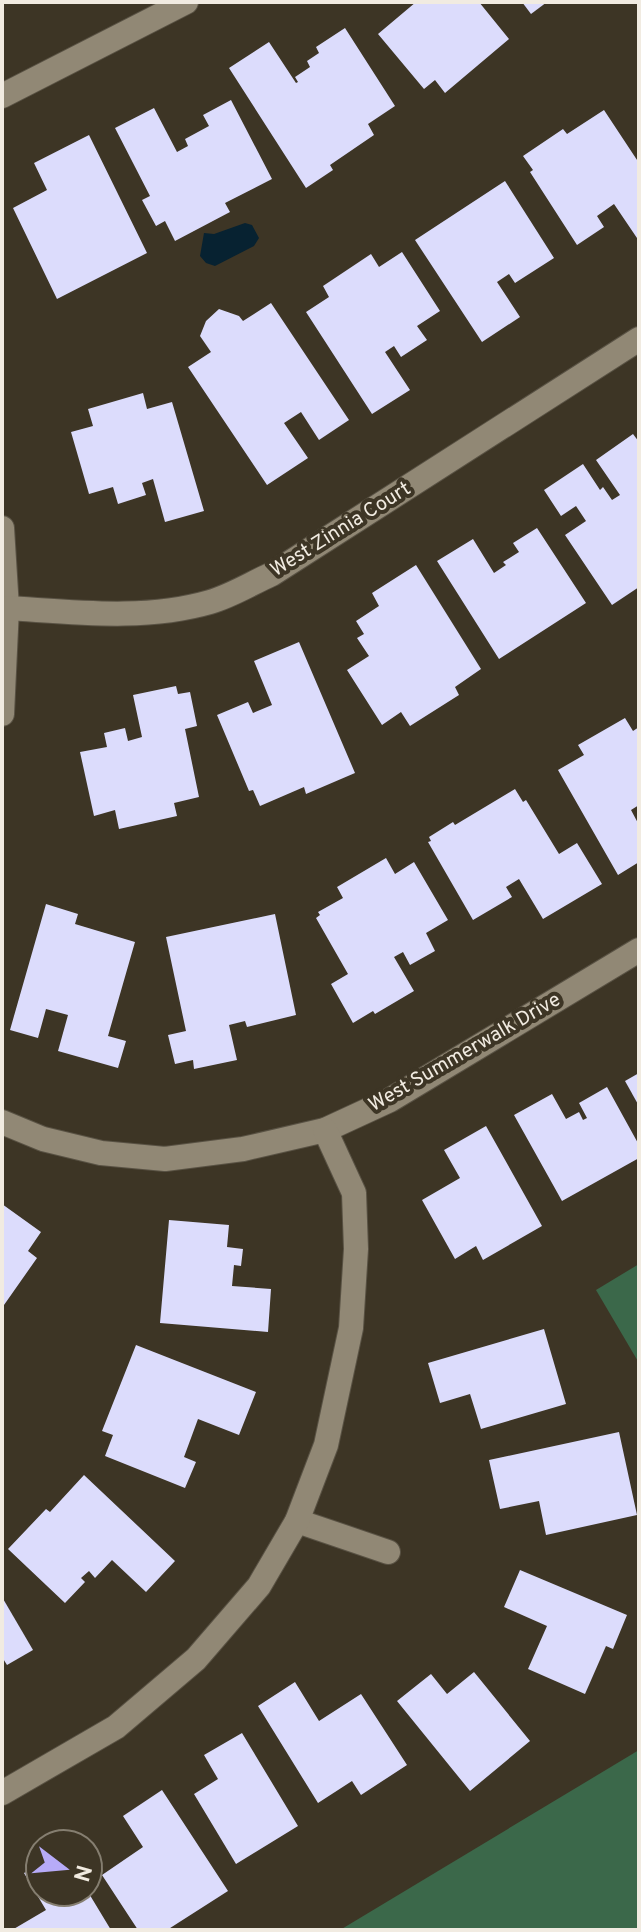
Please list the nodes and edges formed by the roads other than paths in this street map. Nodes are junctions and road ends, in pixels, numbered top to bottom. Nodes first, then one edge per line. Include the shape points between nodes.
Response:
1 (186, 2) edge
2 (2, 96) edge
3 (639, 339) edge
4 (2, 528) edge
5 (7, 608) junction
6 (2, 714) edge
7 (639, 950) edge
8 (2, 1122) edge
9 (325, 1130) junction
10 (297, 1521) junction
11 (388, 1552) dead end
12 (2, 1793) edge

1 - 2 street
3 - 5 street, West Zinnia Court via 272,574 212,602 158,612
4 - 5 street
5 - 6 street
7 - 9 street, West Summerwalk Drive via 390,1100
8 - 9 street, West Summerwalk Drive via 101,1153 165,1159 243,1149
9 - 10 street via 354,1193 351,1328 326,1445
10 - 11 street
10 - 12 street via 259,1586 196,1659 116,1727

